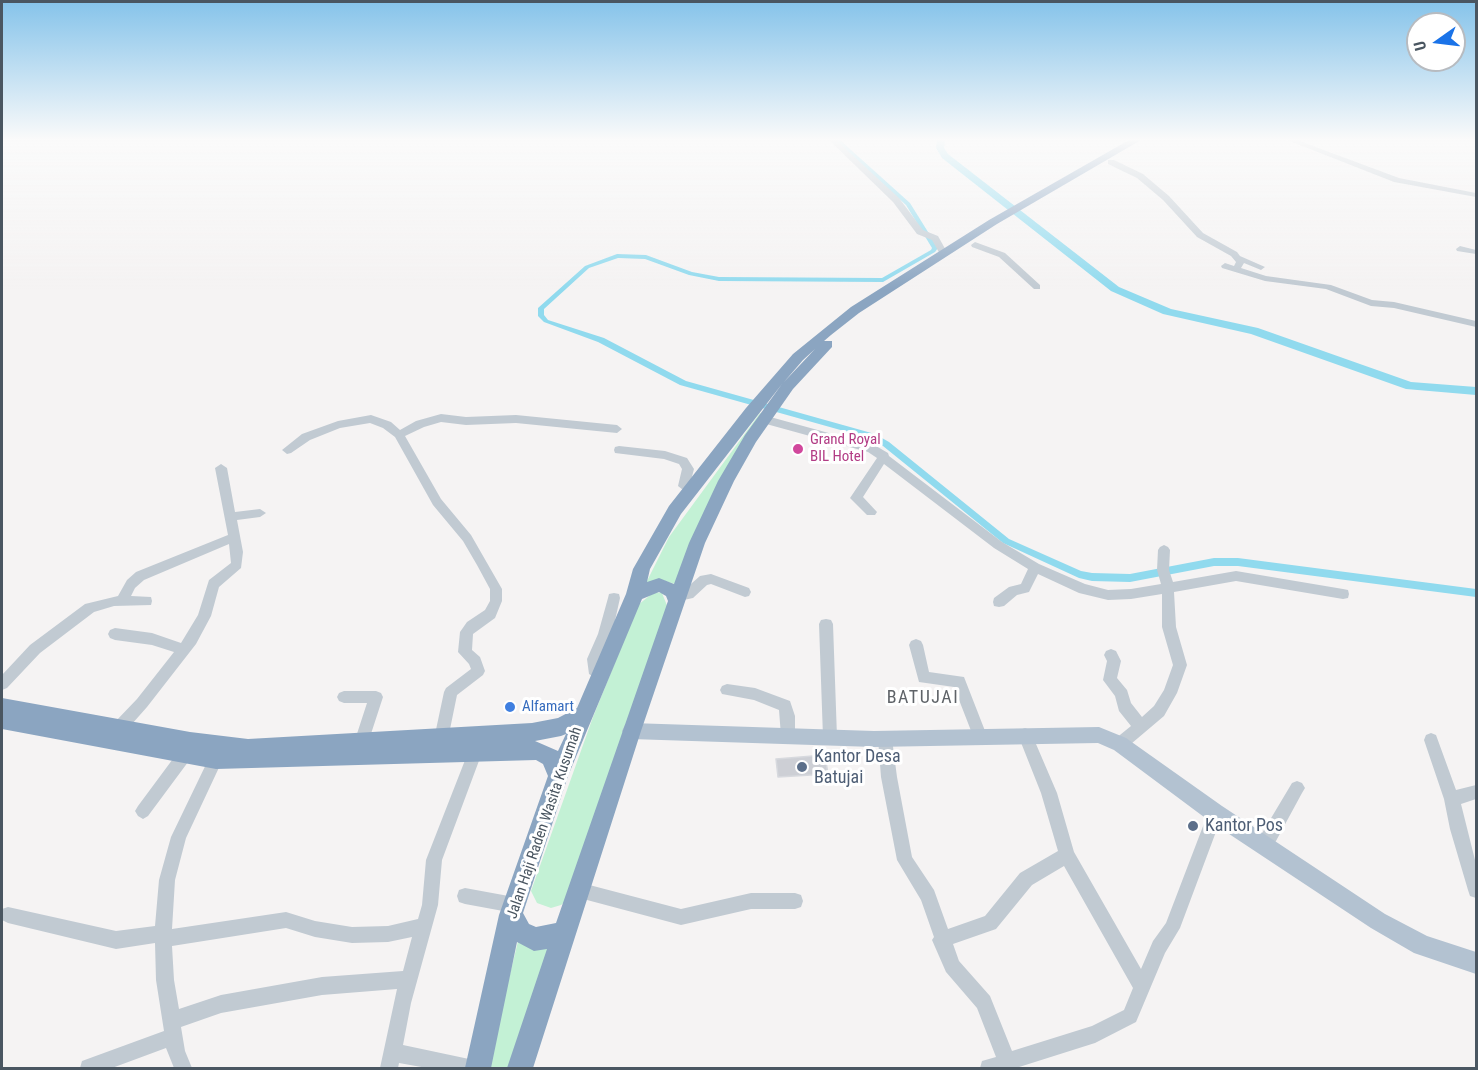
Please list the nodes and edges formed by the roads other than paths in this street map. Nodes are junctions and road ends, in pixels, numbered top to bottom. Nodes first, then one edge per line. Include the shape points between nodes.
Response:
1 (885, 190) edge
2 (1057, 190) edge
3 (1058, 190) edge
4 (1156, 190) edge
5 (1449, 190) edge
6 (1476, 195) edge
7 (1037, 201) junction
8 (998, 224) junction
9 (975, 245) junction
10 (1460, 249) dead end
11 (1476, 252) edge
12 (944, 254) junction
13 (1239, 258) junction
14 (1225, 266) dead end
15 (1261, 267) dead end
16 (1236, 270) junction
17 (1037, 287) dead end
18 (859, 312) junction
19 (1476, 324) edge
20 (763, 410) junction
21 (617, 429) dead end
22 (399, 435) junction
23 (287, 450) dead end
24 (619, 450) dead end
25 (884, 456) junction
26 (221, 468) dead end
27 (691, 490) junction
28 (871, 512) dead end
29 (260, 513) dead end
30 (230, 517) junction
31 (234, 537) junction
32 (1164, 550) dead end
33 (1035, 567) junction
34 (1166, 581) junction
35 (745, 592) dead end
36 (634, 594) junction
37 (1343, 594) dead end
38 (614, 598) dead end
39 (678, 598) junction
40 (122, 600) junction
41 (146, 601) dead end
42 (999, 602) dead end
43 (826, 624) dead end
44 (115, 634) dead end
45 (916, 645) dead end
46 (184, 650) junction
47 (1112, 655) dead end
48 (600, 675) junction
49 (2, 684) edge
50 (727, 690) dead end
51 (345, 697) dead end
52 (2, 707) edge
53 (582, 715) junction
54 (2, 720) edge
55 (46, 722) junction
56 (1141, 727) junction
57 (119, 728) junction
58 (631, 731) junction
59 (1025, 735) junction
60 (788, 736) junction
61 (980, 736) junction
62 (830, 737) junction
63 (441, 739) junction
64 (885, 739) junction
65 (1431, 740) dead end
66 (1120, 744) junction
67 (369, 747) junction
68 (476, 750) junction
69 (186, 753) junction
70 (216, 759) junction
71 (558, 776) junction
72 (1297, 788) dead end
73 (1476, 792) edge
74 (1452, 799) junction
75 (143, 811) dead end
76 (1215, 813) junction
77 (1264, 846) junction
78 (1066, 855) junction
79 (578, 890) junction
80 (1476, 890) edge
81 (465, 896) dead end
82 (795, 901) dead end
83 (513, 910) junction
84 (8, 915) dead end
85 (424, 926) junction
86 (567, 930) junction
87 (163, 936) junction
88 (941, 940) junction
89 (1476, 963) edge
90 (408, 979) junction
91 (1142, 987) junction
92 (172, 1029) junction
93 (391, 1060) edge
94 (1007, 1062) junction
95 (89, 1068) edge
96 (183, 1068) edge
97 (469, 1068) edge
98 (478, 1068) edge
99 (520, 1068) edge
100 (988, 1068) edge

1 - 12 street via 925,234 938,241
2 - 7 highway, Jalan Haji Raden Wasita Kusumah
3 - 7 highway, Jalan Haji Raden Wasita Kusumah
4 - 13 street via 1200,235
5 - 6 street
7 - 8 highway, Jalan Haji Raden Wasita Kusumah
8 - 9 highway, Jalan Haji Raden Wasita Kusumah
8 - 12 highway, Jalan Haji Raden Wasita Kusumah
9 - 17 street via 1002,255
9 - 18 highway, Jalan Haji Raden Wasita Kusumah
10 - 11 street
12 - 18 highway, Jalan Haji Raden Wasita Kusumah
13 - 15 street
13 - 16 street
14 - 16 street
16 - 19 street via 1330,288 1371,303
18 - 20 highway, Jalan Haji Raden Wasita Kusumah
20 - 25 street
20 - 27 highway, Jalan Haji Raden Wasita Kusumah
20 - 39 highway, Jalan Haji Raden Wasita Kusumah via 714,505
21 - 22 street via 516,419 441,418
22 - 23 street via 371,419 324,430
22 - 63 street via 496,589 494,610 467,632 465,652 475,661 478,671 451,692
24 - 27 street via 683,461 688,468 684,486
25 - 28 street via 856,498
25 - 33 street via 998,545
26 - 30 street
27 - 36 highway, Jalan Haji Raden Wasita Kusumah via 653,545
29 - 30 street
30 - 31 street
31 - 40 street via 140,576
31 - 46 street via 237,565 213,584 204,616
32 - 34 street
33 - 34 street via 1076,587 1108,595
33 - 42 street via 1025,588 1013,591
34 - 37 street via 1236,576
34 - 56 street via 1168,627 1180,665 1160,711
35 - 39 street via 711,579
36 - 39 highway via 659,585
36 - 48 highway, Jalan Haji Raden Wasita Kusumah
38 - 48 street via 594,659 594,670
39 - 58 highway, Jalan Haji Raden Wasita Kusumah
40 - 41 street
40 - 49 street via 97,605 84,613 35,649
43 - 62 street
44 - 46 street via 152,639
45 - 61 street via 924,678 959,681
46 - 57 street
47 - 56 street via 1110,680
48 - 53 highway, Jalan Haji Raden Wasita Kusumah
50 - 60 street via 755,694 785,706
51 - 67 street via 376,696
52 - 55 highway
53 - 63 highway via 570,724 550,730
53 - 71 highway, Jalan Haji Raden Wasita Kusumah
54 - 55 highway
55 - 57 highway
55 - 69 highway
56 - 66 street
57 - 67 highway via 248,748
58 - 60 main road
58 - 79 highway, Jalan Haji Raden Wasita Kusumah
59 - 61 main road
59 - 66 main road via 1099,735
59 - 78 street via 1049,793
60 - 62 main road
61 - 64 main road
62 - 64 main road
63 - 67 highway
64 - 88 street via 902,852 928,896
65 - 74 street
66 - 76 main road
67 - 68 highway
67 - 70 highway
68 - 71 highway via 540,751 551,758
68 - 85 street via 438,848
69 - 70 highway
69 - 75 street
70 - 87 street via 171,858
71 - 83 highway, Jalan Haji Raden Wasita Kusumah
72 - 77 street
73 - 74 street
74 - 80 street
76 - 77 main road
76 - 91 street via 1172,928
77 - 89 main road via 1378,921 1422,945
78 - 88 street via 1026,879 990,923
78 - 91 street
79 - 82 street via 681,917 751,901
79 - 86 highway, Jalan Haji Raden Wasita Kusumah
81 - 83 street
83 - 86 highway via 521,932 534,939 555,937
83 - 98 highway, Jalan Haji Raden Wasita Kusumah
84 - 87 street via 116,940
85 - 87 street via 388,934 352,935 286,920
85 - 90 street
86 - 99 highway, Jalan Haji Raden Wasita Kusumah
87 - 92 street
88 - 94 street via 952,966 984,1002
90 - 92 street via 322,986 221,1004
90 - 93 street
91 - 94 street via 1126,1020
92 - 95 street
92 - 96 street
93 - 97 street
94 - 100 street

